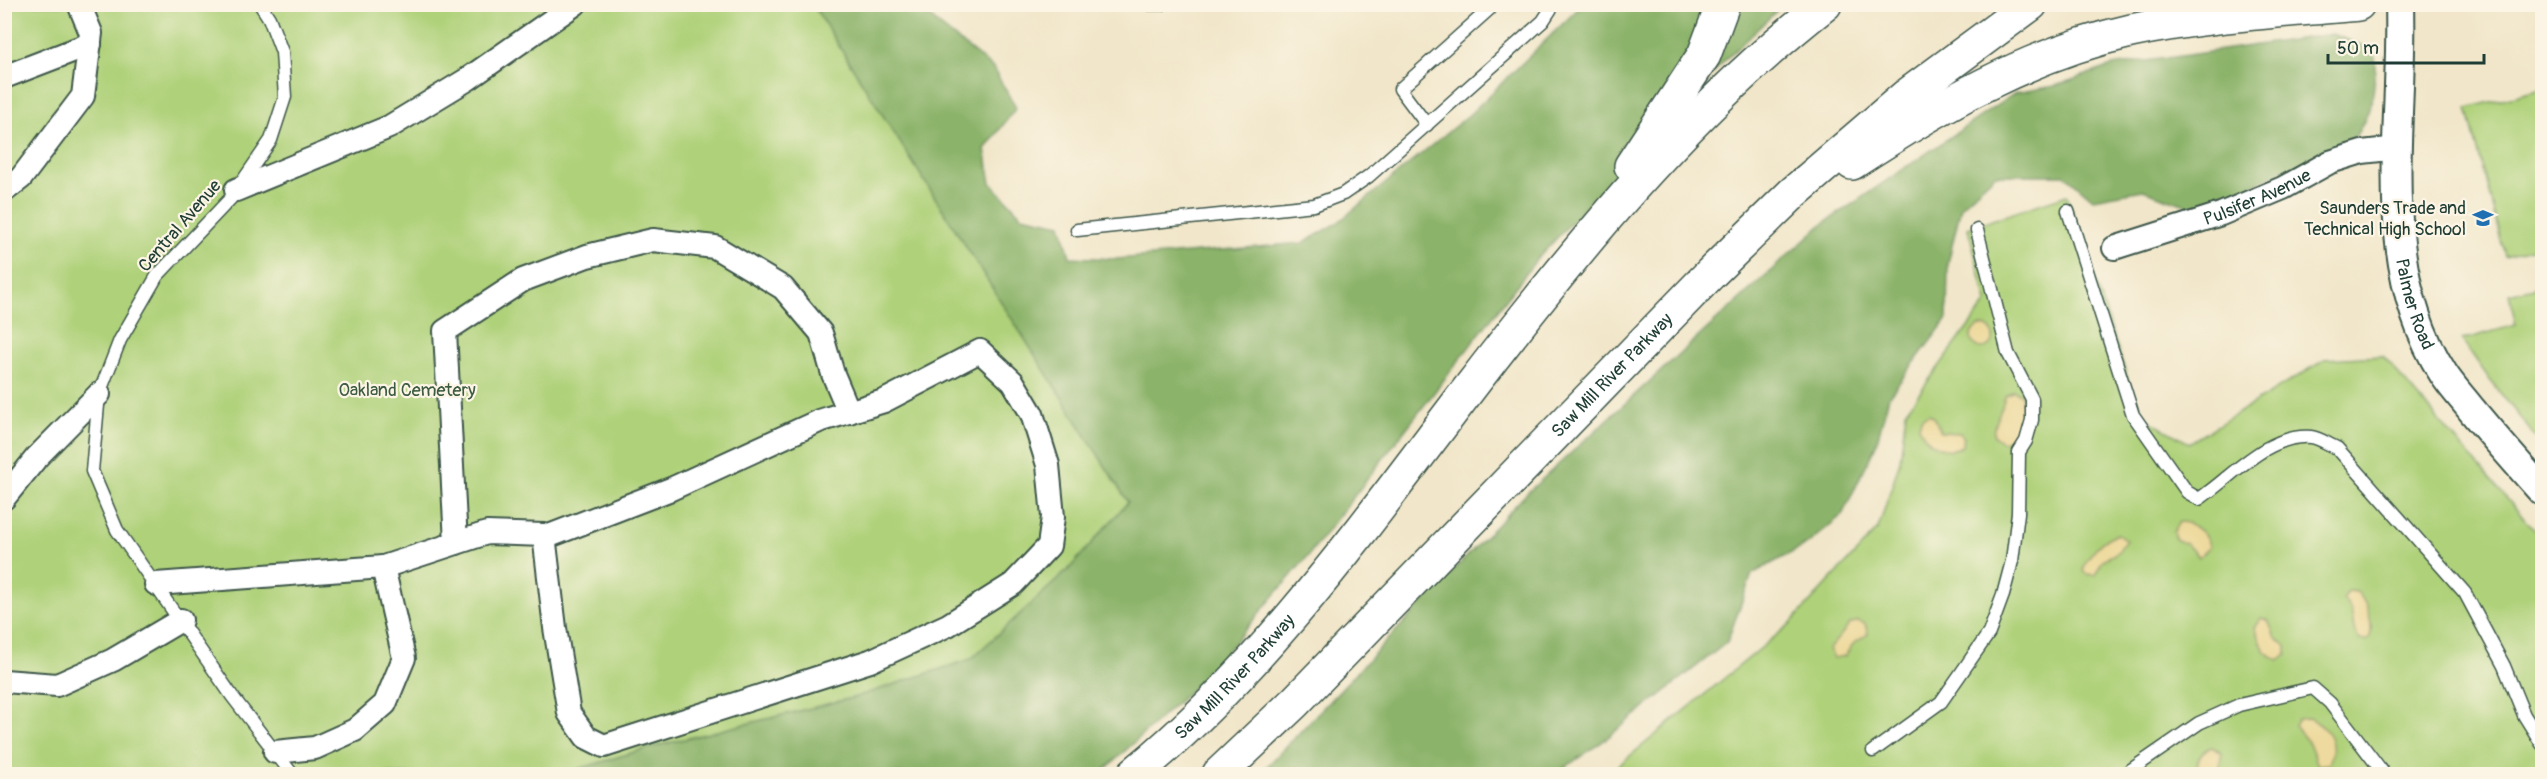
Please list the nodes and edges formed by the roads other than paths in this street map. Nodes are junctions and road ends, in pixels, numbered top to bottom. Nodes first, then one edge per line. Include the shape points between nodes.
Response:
1 (80, 4) edge
2 (260, 4) edge
3 (575, 4) edge
4 (1149, 4) edge
5 (1162, 4) edge
6 (1495, 4) edge
7 (1554, 4) edge
8 (1723, 4) edge
9 (1825, 4) edge
10 (2031, 4) edge
11 (2358, 4) edge
12 (2400, 4) edge
13 (90, 44) junction
14 (4, 77) edge
15 (1427, 125) junction
16 (2398, 148) junction
17 (236, 190) junction
18 (4, 191) edge
19 (2068, 211) dead end
20 (1765, 220) junction
21 (1077, 230) dead end
22 (1977, 230) dead end
23 (2115, 248) dead end
24 (1556, 279) junction
25 (99, 394) junction
26 (849, 412) junction
27 (2542, 491) edge
28 (4, 498) edge
29 (544, 535) junction
30 (456, 543) junction
31 (383, 567) junction
32 (156, 584) junction
33 (180, 620) junction
34 (4, 681) edge
35 (2542, 744) edge
36 (1873, 751) dead end
37 (275, 752) junction
38 (292, 774) edge
39 (1134, 774) edge
40 (1219, 774) edge
41 (2125, 774) edge
42 (2384, 774) edge

1 - 13 street via 91,33
2 - 17 lane, Central Avenue via 282,52 285,97 271,140
3 - 17 street via 468,79 389,127
4 - 5 lane
6 - 15 lane via 1400,89
7 - 15 lane via 1543,21
8 - 24 highway via 1704,55
9 - 24 highway, Saw Mill River Parkway via 1708,107 1655,162
10 - 20 highway, Saw Mill River Parkway via 1891,108
11 - 20 highway via 2168,24 2067,50 2003,75 1940,107
12 - 16 street, Palmer Road
13 - 14 street
13 - 18 street via 83,96 21,178
15 - 21 lane via 1356,186 1321,203
16 - 23 street, Pulsifer Avenue via 2362,152 2330,162 2283,188 2221,214
16 - 27 street, Palmer Road via 2402,267 2427,344 2443,374
17 - 25 lane, Central Avenue via 157,276 120,340
19 - 35 lane via 2133,415 2187,492 2199,499 2268,447 2289,438 2314,437 2337,448 2465,593
20 - 40 highway, Saw Mill River Parkway via 1294,703
22 - 36 lane via 2008,353 2032,399 2026,441 2019,452 2012,561 1989,633 1941,702
24 - 39 highway, Saw Mill River Parkway via 1311,596 1209,707
25 - 28 street via 37,457
25 - 32 lane, Central Avenue via 92,471 117,530
26 - 29 street via 819,421 671,489
26 - 29 street via 884,400 980,351 1013,382 1032,414 1048,465 1053,518 1049,546 1013,584 948,625 880,656 604,746 586,737 569,713
26 - 30 street via 821,333 783,288 715,247 653,240 588,256 523,280 445,331
29 - 30 street via 487,533
30 - 31 street
31 - 32 street
31 - 37 street via 404,658 385,704 355,730 315,748
32 - 33 lane, Central Avenue
33 - 34 street via 113,660 57,685
33 - 37 lane, Central Avenue
37 - 38 lane, Central Avenue
41 - 42 lane via 2199,723 2239,705 2313,688 2330,703

